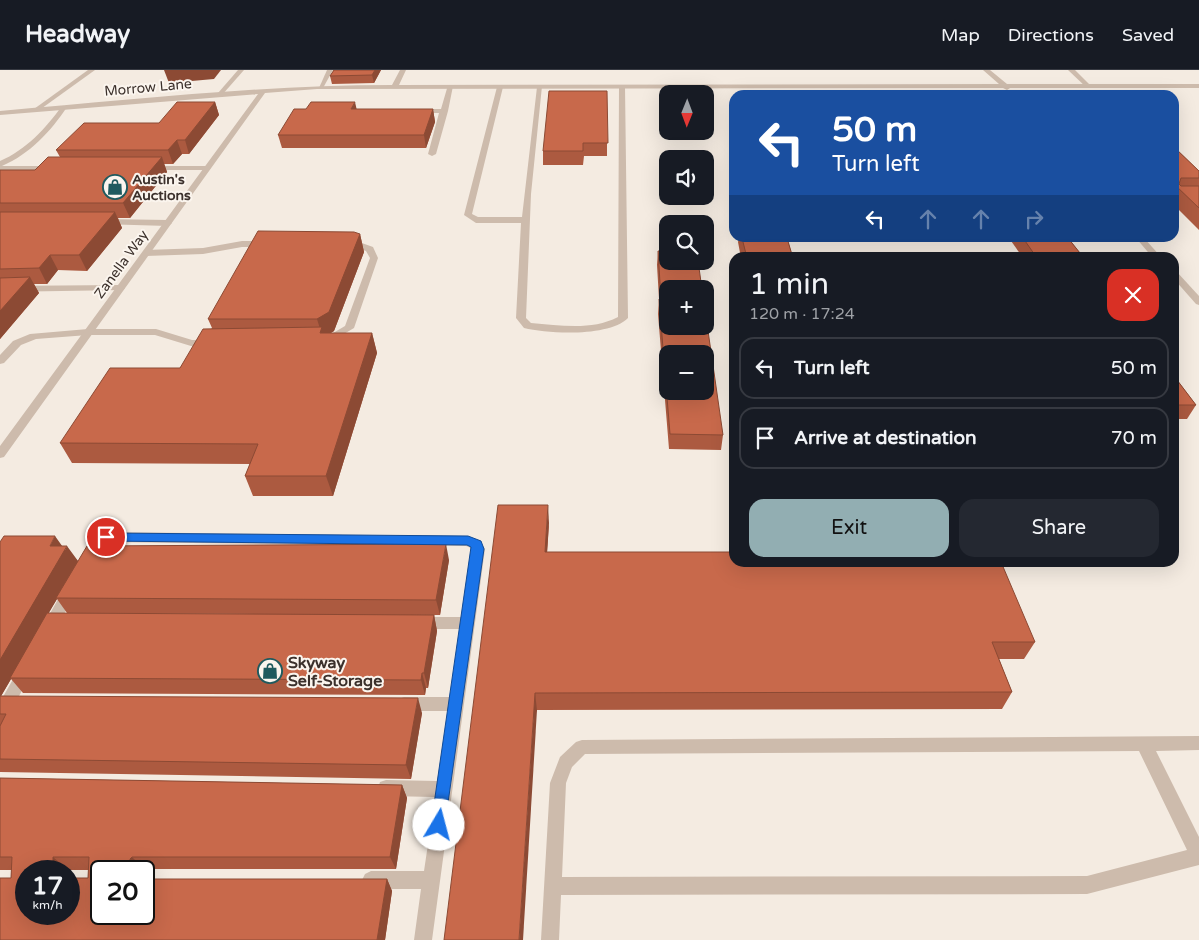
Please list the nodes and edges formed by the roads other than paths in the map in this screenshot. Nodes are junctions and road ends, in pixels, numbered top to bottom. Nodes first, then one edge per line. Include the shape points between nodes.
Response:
1 (92, 70) edge
2 (240, 70) edge
3 (330, 70) edge
4 (403, 70) edge
5 (986, 70) edge
6 (1071, 70) edge
7 (395, 86) junction
8 (450, 86) junction
9 (1006, 86) junction
10 (1089, 86) junction
11 (1199, 86) edge
12 (321, 87) junction
13 (500, 87) junction
14 (540, 87) junction
15 (622, 87) junction
16 (894, 87) junction
17 (264, 90) junction
18 (916, 90) edge
19 (1009, 90) edge
20 (220, 94) junction
21 (64, 107) junction
22 (36, 110) junction
23 (405, 111) edge
24 (445, 111) junction
25 (0, 113) edge
26 (432, 154) dead end
27 (0, 164) edge
28 (0, 168) edge
29 (59, 168) edge
30 (138, 168) edge
31 (207, 168) junction
32 (526, 220) junction
33 (89, 222) edge
34 (168, 223) junction
35 (1144, 242) edge
36 (281, 244) edge
37 (339, 245) edge
38 (146, 252) junction
39 (1153, 252) edge
40 (1179, 280) edge
41 (120, 288) junction
42 (0, 289) edge
43 (1199, 302) edge
44 (88, 332) junction
45 (219, 343) edge
46 (315, 343) edge
47 (0, 361) edge
48 (0, 454) edge
49 (53, 621) junction
50 (72, 621) edge
51 (407, 623) edge
52 (466, 623) junction
53 (44, 638) edge
54 (31, 662) edge
55 (8, 702) junction
56 (28, 702) edge
57 (386, 704) edge
58 (456, 704) junction
59 (0, 717) edge
60 (1199, 743) edge
61 (1144, 744) junction
62 (374, 788) edge
63 (444, 789) junction
64 (1198, 856) edge
65 (352, 880) edge
66 (431, 880) junction
67 (553, 886) junction
68 (423, 940) edge
69 (550, 940) edge

1 - 22 street
2 - 20 street
3 - 12 street
4 - 7 street
5 - 9 street
6 - 10 street
7 - 8 street, Morrow Lane
7 - 12 street, Morrow Lane
8 - 13 street, Morrow Lane
8 - 24 street
9 - 10 street, Morrow Lane
9 - 16 street, Morrow Lane
9 - 19 street
10 - 11 street, Morrow Lane
12 - 17 street, Morrow Lane
13 - 14 street, Morrow Lane
13 - 32 street via 468,215 476,220
14 - 15 street, Morrow Lane
14 - 32 street
15 - 16 street, Morrow Lane
15 - 32 street via 623,318 612,325 587,328 528,326 521,318
16 - 18 street
17 - 20 street, Morrow Lane
17 - 31 street, Zanella Way
20 - 21 street, Morrow Lane
21 - 22 street, Morrow Lane
21 - 27 street via 54,122 10,161
22 - 25 street, Morrow Lane
23 - 24 street
24 - 26 street
28 - 29 street
30 - 31 street
31 - 34 street, Zanella Way
33 - 34 street
34 - 38 street, Zanella Way
35 - 39 street
36 - 38 street
37 - 46 street via 359,245 370,249 374,258 349,328 325,342
38 - 41 street, Zanella Way
40 - 43 street
41 - 42 street
41 - 44 street, Zanella Way
44 - 45 street via 156,332 190,343
44 - 47 street via 34,336 17,343
44 - 48 street, Zanella Way
49 - 50 street
49 - 52 street via 99,540 104,537 468,541 476,544 478,549
49 - 53 street
51 - 52 street
52 - 58 street
54 - 55 street
55 - 56 street
55 - 59 street
57 - 58 street
58 - 63 street
60 - 61 street
61 - 64 street
61 - 67 street via 582,747 566,762 558,783
62 - 63 street
63 - 66 street
64 - 67 street via 1087,885
65 - 66 street
66 - 68 street
67 - 69 street

